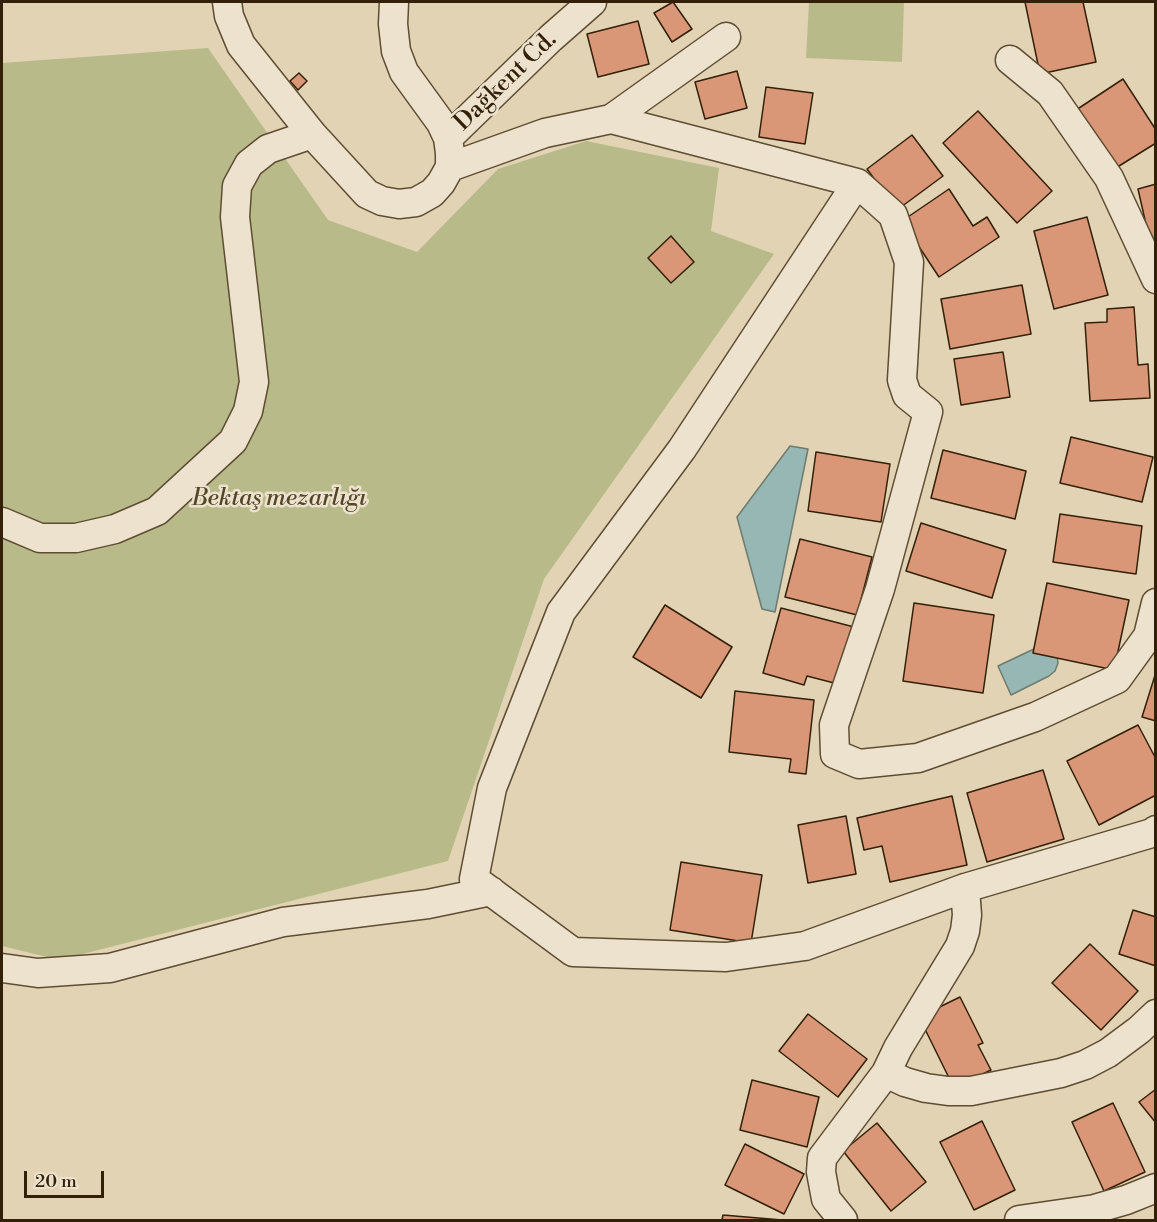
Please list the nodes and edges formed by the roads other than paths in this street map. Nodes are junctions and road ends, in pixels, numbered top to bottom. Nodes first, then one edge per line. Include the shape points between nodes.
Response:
1 (227, 2) edge
2 (394, 2) edge
3 (592, 2) edge
4 (726, 37) dead end
5 (1010, 60) dead end
6 (611, 119) junction
7 (312, 134) junction
8 (448, 138) junction
9 (450, 167) junction
10 (857, 183) junction
11 (1155, 279) edge
12 (2, 522) edge
13 (1155, 603) edge
14 (1155, 831) edge
15 (965, 888) junction
16 (491, 891) junction
17 (2, 968) edge
18 (1155, 1014) edge
19 (886, 1073) junction
20 (1155, 1188) edge
21 (843, 1221) edge
22 (1019, 1221) edge

1 - 7 street via 241,45
2 - 8 street via 396,51 404,72
3 - 8 street, Dağkent Cd.
4 - 6 street
5 - 11 street via 1050,93 1109,178
6 - 9 street via 545,133
6 - 10 street
7 - 9 street via 367,194 382,201 416,202 432,193
7 - 12 street via 268,149 249,164 237,186 235,218 254,382 248,411 233,441 157,511 115,529 76,538 40,538
8 - 9 street
10 - 13 street via 893,215 909,262 902,380 907,395 928,412 880,589 834,724 835,754 859,764 918,758 1035,717 1117,678 1148,636
10 - 16 street via 682,449 561,612 492,788 474,879
14 - 15 street
15 - 16 street via 805,946 726,957 573,952
15 - 19 street via 967,915 960,946
16 - 17 street via 428,904 282,922 110,968 38,973
18 - 19 street via 1108,1053 1085,1065 1039,1078 971,1091 948,1091 905,1082
19 - 21 street via 822,1158 826,1199
20 - 22 street via 1095,1209

